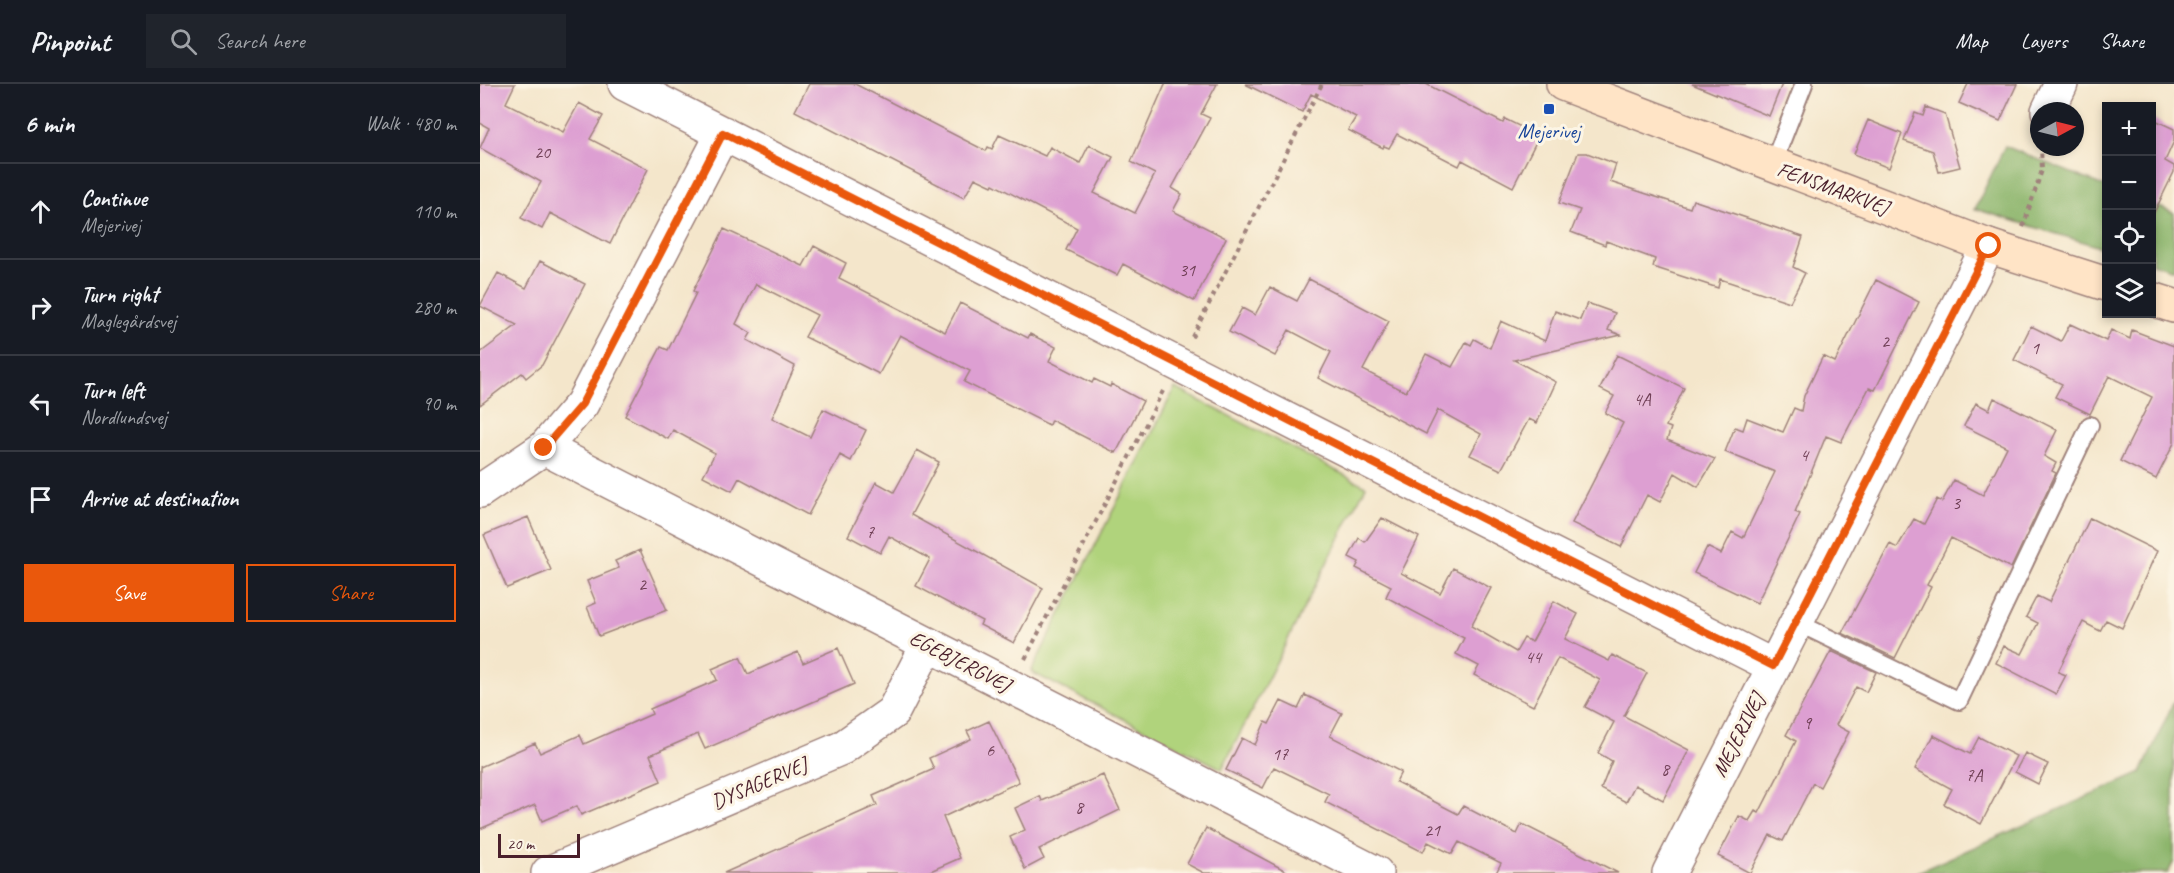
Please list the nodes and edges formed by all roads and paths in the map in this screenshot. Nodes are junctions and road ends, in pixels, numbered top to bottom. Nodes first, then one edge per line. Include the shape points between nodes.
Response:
1 (625, 84) edge
2 (1563, 84) edge
3 (1804, 84) edge
4 (2061, 84) edge
5 (2052, 102) edge
6 (723, 133) junction
7 (2041, 156) edge
8 (1772, 166) junction
9 (2001, 250) junction
10 (2102, 283) edge
11 (2156, 301) edge
12 (2174, 306) edge
13 (2091, 425) dead end
14 (544, 448) junction
15 (480, 492) edge
16 (1796, 622) junction
17 (928, 644) junction
18 (1773, 666) junction
19 (1366, 871) edge
20 (548, 873) edge
21 (1669, 873) edge

1 - 6 street
2 - 8 street, FENSMARKVEJ
3 - 8 lane
4 - 5 street
6 - 14 street via 582,404
6 - 18 street
7 - 9 path via 2042,170
8 - 9 street, FENSMARKVEJ
9 - 10 street, FENSMARKVEJ
9 - 16 street, MEJERIVEJ
11 - 12 street
13 - 16 lane via 1959,700
14 - 15 street
14 - 17 street, EGEBJERGVEJ
16 - 18 street, MEJERIVEJ
17 - 19 street, EGEBJERGVEJ
17 - 20 street, DYSAGERVEJ via 893,712 842,748
18 - 21 street, MEJERIVEJ

